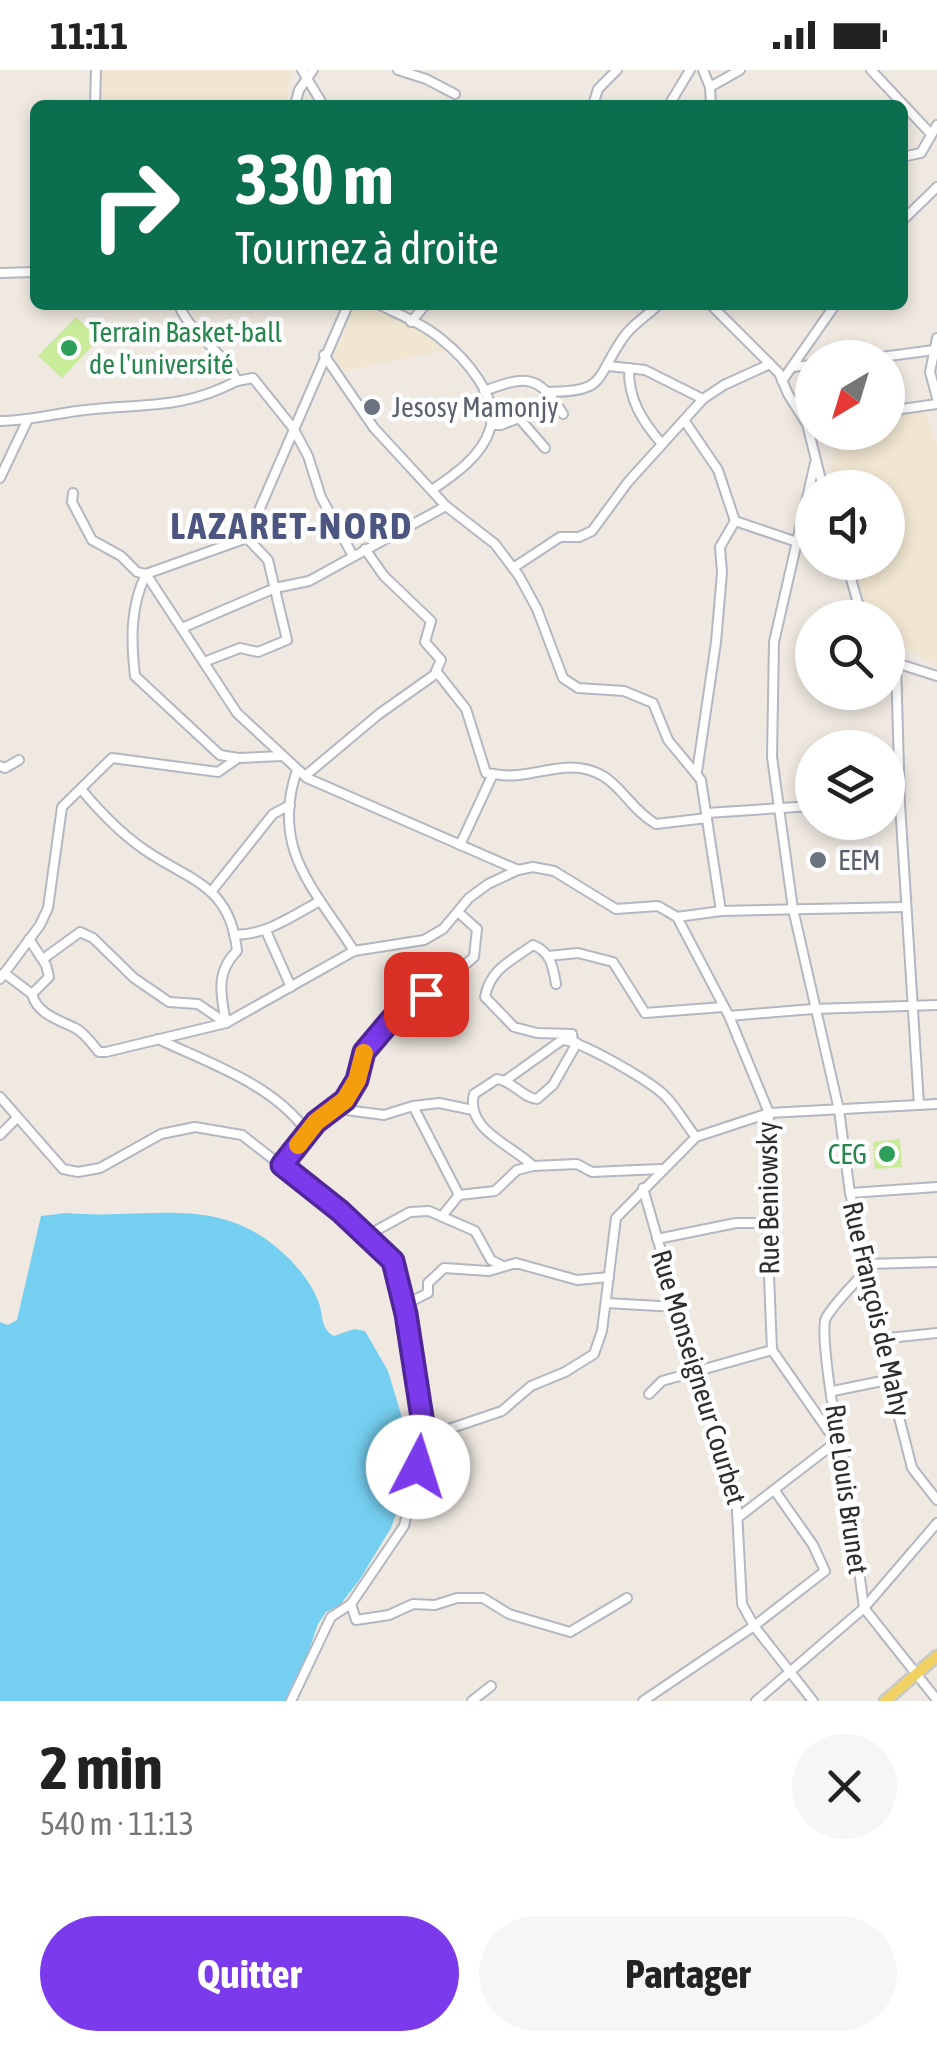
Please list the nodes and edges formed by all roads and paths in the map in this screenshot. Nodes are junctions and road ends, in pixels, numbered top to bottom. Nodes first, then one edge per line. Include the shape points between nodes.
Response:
1 (96, 70) edge
2 (398, 70) edge
3 (618, 70) edge
4 (690, 70) edge
5 (703, 70) edge
6 (740, 70) edge
7 (871, 70) edge
8 (307, 73) edge
9 (710, 87) junction
10 (455, 94) dead end
11 (95, 100) edge
12 (297, 100) edge
13 (320, 100) edge
14 (595, 100) edge
15 (671, 100) edge
16 (711, 100) edge
17 (903, 100) edge
18 (908, 105) edge
19 (934, 129) edge
20 (908, 156) edge
21 (937, 187) edge
22 (908, 215) edge
23 (30, 272) edge
24 (0, 273) edge
25 (181, 310) edge
26 (346, 310) edge
27 (389, 310) edge
28 (421, 310) edge
29 (652, 310) edge
30 (716, 310) edge
31 (832, 310) edge
32 (411, 322) junction
33 (937, 338) edge
34 (934, 350) junction
35 (905, 354) edge
36 (324, 355) junction
37 (770, 364) junction
38 (608, 366) junction
39 (792, 367) junction
40 (795, 367) edge
41 (629, 368) junction
42 (237, 381) junction
43 (782, 382) junction
44 (484, 391) junction
45 (546, 392) junction
46 (703, 399) junction
47 (795, 401) edge
48 (937, 401) edge
49 (905, 408) edge
50 (563, 414) dead end
51 (28, 419) junction
52 (684, 420) junction
53 (0, 421) edge
54 (491, 425) junction
55 (293, 428) junction
56 (662, 444) junction
57 (545, 448) dead end
58 (813, 450) edge
59 (815, 463) junction
60 (814, 470) edge
61 (817, 470) edge
62 (0, 478) edge
63 (432, 490) junction
64 (73, 493) dead end
65 (446, 506) junction
66 (735, 521) junction
67 (247, 538) junction
68 (795, 541) edge
69 (365, 549) junction
70 (795, 551) edge
71 (353, 556) junction
72 (512, 568) junction
73 (146, 574) junction
74 (275, 588) junction
75 (182, 628) junction
76 (204, 662) junction
77 (905, 665) edge
78 (437, 673) junction
79 (937, 676) edge
80 (282, 756) junction
81 (238, 758) junction
82 (19, 760) dead end
83 (0, 766) edge
84 (697, 772) junction
85 (301, 773) junction
86 (492, 774) junction
87 (81, 789) junction
88 (290, 805) junction
89 (779, 807) junction
90 (795, 807) edge
91 (707, 816) junction
92 (902, 840) edge
93 (460, 845) junction
94 (518, 870) junction
95 (210, 892) junction
96 (320, 901) junction
97 (906, 907) junction
98 (793, 909) junction
99 (721, 911) junction
100 (458, 912) junction
101 (676, 917) junction
102 (266, 930) junction
103 (234, 936) junction
104 (29, 940) junction
105 (354, 952) junction
106 (548, 956) junction
107 (43, 960) junction
108 (2, 976) edge
109 (556, 984) dead end
110 (291, 986) junction
111 (32, 994) junction
112 (916, 1006) junction
113 (937, 1006) edge
114 (814, 1008) junction
115 (726, 1012) junction
116 (226, 1023) junction
117 (158, 1039) junction
118 (575, 1042) junction
119 (506, 1080) junction
120 (0, 1097) edge
121 (919, 1104) junction
122 (937, 1104) edge
123 (413, 1106) junction
124 (331, 1108) junction
125 (474, 1110) junction
126 (840, 1110) junction
127 (770, 1113) junction
128 (16, 1118) junction
129 (308, 1133) junction
130 (0, 1135) edge
131 (696, 1138) junction
132 (282, 1165) junction
133 (533, 1166) junction
134 (662, 1169) junction
135 (937, 1187) edge
136 (643, 1188) junction
137 (850, 1193) junction
138 (459, 1195) junction
139 (442, 1216) junction
140 (767, 1223) junction
141 (366, 1236) junction
142 (658, 1239) junction
143 (937, 1262) edge
144 (501, 1266) junction
145 (867, 1266) junction
146 (609, 1278) junction
147 (606, 1304) junction
148 (404, 1305) junction
149 (677, 1307) junction
150 (937, 1333) edge
151 (879, 1339) junction
152 (772, 1350) junction
153 (700, 1372) junction
154 (892, 1379) junction
155 (833, 1391) junction
156 (649, 1394) dead end
157 (425, 1437) junction
158 (836, 1442) junction
159 (775, 1490) junction
160 (937, 1500) edge
161 (740, 1516) junction
162 (937, 1523) edge
163 (627, 1598) dead end
164 (351, 1604) junction
165 (864, 1608) junction
166 (754, 1626) junction
167 (937, 1656) edge
168 (790, 1672) junction
169 (915, 1675) junction
170 (491, 1686) dead end
171 (937, 1700) edge
172 (291, 1701) edge
173 (472, 1701) edge
174 (643, 1701) edge
175 (756, 1701) edge
176 (813, 1701) edge
177 (885, 1701) edge

1 - 11 street
2 - 10 street
3 - 14 street via 598,88
4 - 15 street
5 - 9 street
6 - 9 street
7 - 17 street
8 - 12 street
8 - 13 street
9 - 16 street
18 - 19 street
19 - 20 street via 921,153
21 - 22 street
23 - 24 street
25 - 42 street via 228,361
26 - 36 street
27 - 32 street
28 - 32 street
29 - 38 street via 623,336
30 - 37 street
31 - 39 street
32 - 44 street via 440,338
33 - 34 street
34 - 35 street
34 - 48 street via 930,372
36 - 55 street
36 - 63 street via 374,428
37 - 43 street
37 - 46 street
38 - 41 street
38 - 45 street via 584,390
39 - 40 street
39 - 43 street
41 - 46 street via 654,373
41 - 56 street via 633,402
42 - 51 street via 191,401
42 - 55 street via 253,378
43 - 47 street
44 - 45 street via 528,379
44 - 54 street
45 - 50 street
46 - 52 street
48 - 49 street
51 - 53 street
51 - 62 street
52 - 56 street
52 - 66 street via 718,470
54 - 57 street via 519,418
54 - 63 street via 482,446
55 - 67 street
55 - 71 street
56 - 72 street via 592,532 560,537
58 - 59 street
59 - 60 street, Rue François de Mahy
59 - 61 street
63 - 65 street
64 - 73 street via 92,540
65 - 69 street
65 - 72 street via 494,544
66 - 68 street
66 - 84 street via 720,547 716,642
67 - 73 street
67 - 74 street via 268,560
69 - 71 street
69 - 78 street via 432,621 425,642 441,660
70 - 89 street, Rue François de Mahy via 774,642 772,756
71 - 74 street via 308,582
72 - 84 street via 537,610 563,678 578,688 624,690 652,702 668,740
73 - 75 street
73 - 81 street via 135,596 134,676 220,754
74 - 75 street
74 - 76 street via 287,640
75 - 76 street
76 - 80 street via 237,713
77 - 79 street
78 - 85 street
78 - 86 street via 466,709 486,773
80 - 81 street
80 - 85 street
81 - 87 street via 218,772 112,758
82 - 83 street
84 - 91 street
85 - 88 street
85 - 93 street
86 - 91 street via 586,768 608,778 656,824
86 - 93 street
87 - 95 street via 108,822
87 - 104 street via 62,807 48,908
88 - 95 street via 272,814
88 - 96 street via 293,854
89 - 90 street
89 - 91 street
89 - 98 street, Rue François de Mahy
91 - 99 street
92 - 97 street
93 - 94 street
94 - 100 street via 488,884
94 - 101 street via 554,870 616,908 658,906
95 - 103 street
96 - 102 street
96 - 105 street
97 - 98 street
97 - 112 street
98 - 99 street
98 - 114 street, Rue François de Mahy
99 - 101 street
100 - 105 street via 424,940
100 - 124 street via 477,929 474,956 397,1013 364,1052 345,1100
101 - 115 street, Rue Beniowsky
102 - 103 street
102 - 110 street
103 - 116 street via 237,951 220,981
104 - 107 street
104 - 108 street
105 - 110 street
106 - 109 street
106 - 115 street via 578,953 613,962 646,1013
106 - 118 street via 532,945 507,960 488,982 485,997 514,1028 572,1034
107 - 111 street via 49,977
107 - 116 street via 80,932 169,1002 198,1004
108 - 111 street
110 - 116 street
111 - 117 street via 42,1011 76,1028 99,1052
112 - 113 street
112 - 114 street
112 - 121 street
114 - 115 street
114 - 126 street, Rue François de Mahy
115 - 127 street, Rue Beniowsky
116 - 117 street
117 - 129 street via 259,1087
118 - 119 street via 562,1040
118 - 119 street via 553,1085 537,1099
118 - 131 street via 666,1096
119 - 125 street via 481,1086
120 - 128 street
121 - 122 street
121 - 126 street
123 - 124 street via 384,1116
123 - 125 street
123 - 138 street
124 - 129 street
125 - 133 street via 492,1137
126 - 127 street
126 - 137 street, Rue François de Mahy
127 - 131 street
127 - 140 street, Rue Beniowsky
128 - 130 street
128 - 132 street via 63,1169 78,1172 100,1168 160,1134 195,1127 242,1135
129 - 132 street
131 - 134 street
132 - 141 street
133 - 134 street
133 - 138 street via 516,1170 495,1191
134 - 136 street
135 - 137 street
136 - 142 street, Rue Monseigneur Courbet
136 - 146 street via 616,1218
137 - 145 street, Rue François de Mahy
138 - 139 street
139 - 141 street via 418,1209
139 - 144 street via 474,1232
140 - 142 street
140 - 152 street, Rue Beniowsky
141 - 148 street via 393,1261
142 - 149 street, Rue Monseigneur Courbet
143 - 145 street
144 - 146 street via 516,1263 577,1280
144 - 148 street via 444,1268 428,1283 428,1293
145 - 151 street, Rue François de Mahy
145 - 155 street, Rue Louis Brunet via 825,1319 822,1339
146 - 147 street
147 - 149 street
147 - 157 street via 594,1354 531,1386 502,1412
148 - 157 street
149 - 153 street, Rue Monseigneur Courbet
150 - 151 street
151 - 154 street, Rue François de Mahy
152 - 153 street
152 - 158 street
153 - 156 street via 662,1381
153 - 161 street, Rue Monseigneur Courbet
154 - 155 street
154 - 160 street, Rue François de Mahy via 912,1468
155 - 158 street, Rue Louis Brunet
157 - 164 street via 404,1526
158 - 159 street
158 - 165 street, Rue Louis Brunet via 844,1459
159 - 161 street
159 - 166 street via 825,1571
161 - 166 street, Rue Monseigneur Courbet via 742,1604
162 - 165 street
163 - 164 street via 570,1632 509,1614 483,1598 413,1604 356,1620
164 - 172 street via 331,1617
165 - 168 street
165 - 169 street, Rue Louis Brunet
166 - 168 street
166 - 174 street
167 - 169 main road
168 - 175 street
168 - 176 street
169 - 171 street, Rue Louis Brunet
169 - 177 main road
170 - 173 street

